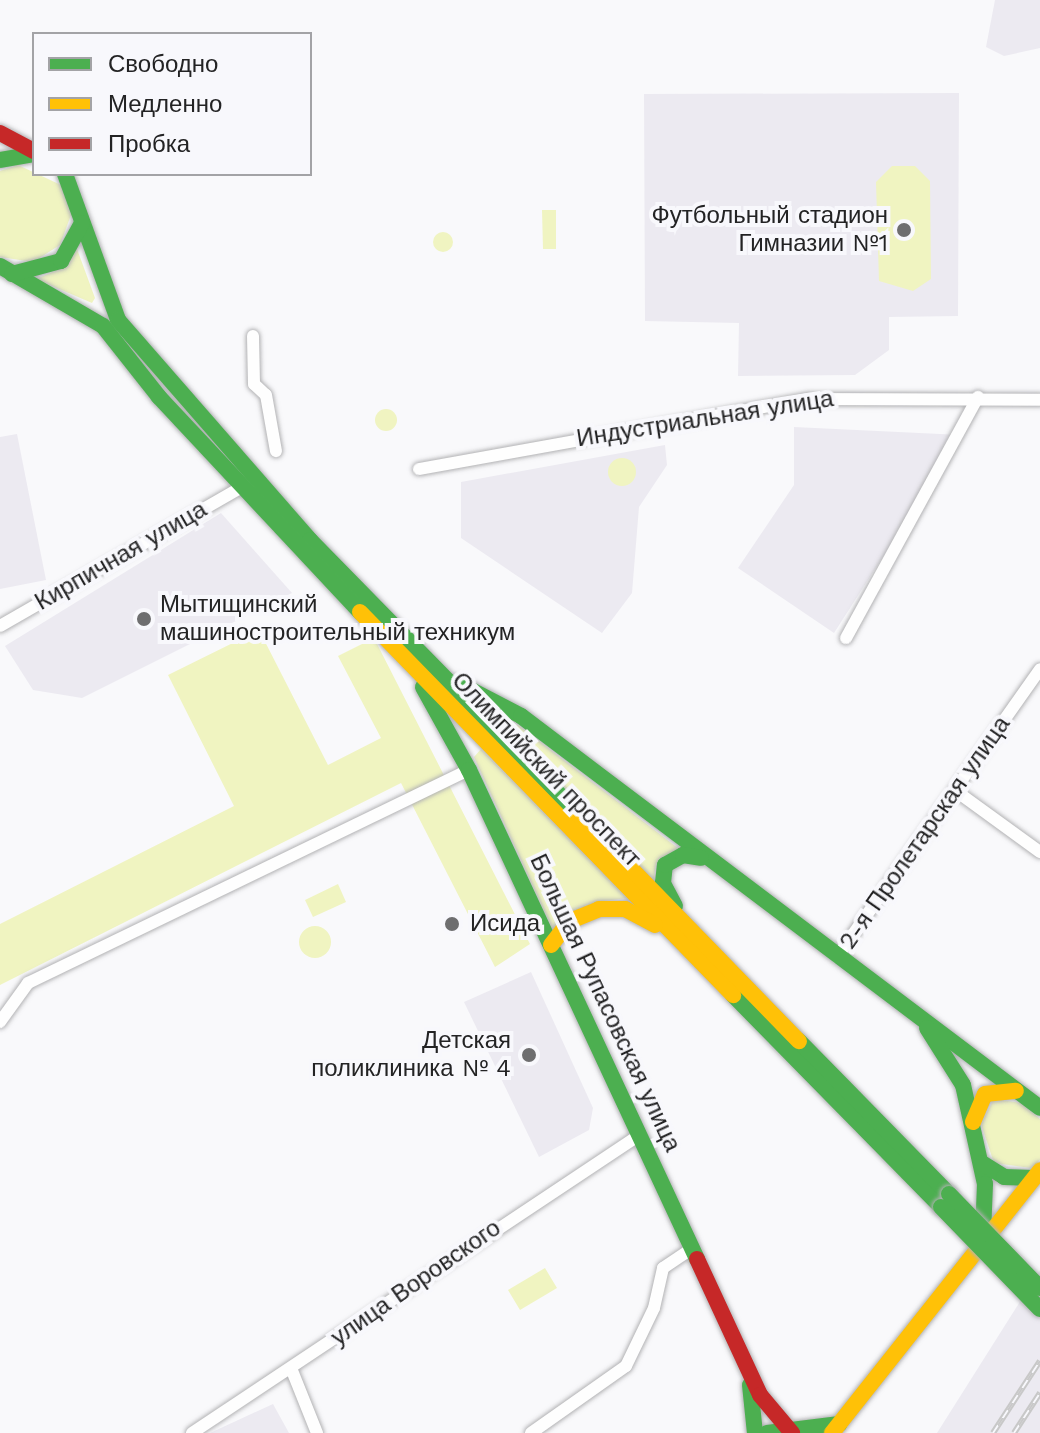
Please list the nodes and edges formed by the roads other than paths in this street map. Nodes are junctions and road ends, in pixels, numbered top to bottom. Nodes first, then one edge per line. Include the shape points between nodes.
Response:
1 (0, 133) edge
2 (32, 152) edge
3 (32, 153) edge
4 (0, 160) edge
5 (66, 176) edge
6 (83, 213) junction
7 (5, 272) edge
8 (253, 336) dead end
9 (978, 397) junction
10 (1040, 400) edge
11 (276, 451) dead end
12 (419, 469) dead end
13 (242, 487) junction
14 (0, 626) edge
15 (846, 638) dead end
16 (412, 668) junction
17 (1040, 669) edge
18 (446, 677) junction
19 (469, 770) junction
20 (956, 791) junction
21 (1040, 852) edge
22 (705, 859) junction
23 (690, 927) junction
24 (674, 940) junction
25 (551, 945) junction
26 (837, 957) junction
27 (916, 1015) junction
28 (0, 1022) edge
29 (1022, 1094) junction
30 (1040, 1108) edge
31 (974, 1131) junction
32 (641, 1134) junction
33 (982, 1163) junction
34 (1036, 1174) edge
35 (945, 1201) junction
36 (983, 1234) junction
37 (693, 1248) junction
38 (1040, 1288) edge
39 (1040, 1309) edge
40 (744, 1364) junction
41 (291, 1368) junction
42 (838, 1427) edge
43 (784, 1432) edge
44 (192, 1433) edge
45 (317, 1433) edge
46 (531, 1433) edge
47 (755, 1433) edge

1 - 2 main road
3 - 4 main road
5 - 6 main road, Олимпийский проспект
6 - 7 main road, Олимпийский проспект via 79,239 61,261
6 - 18 main road, Олимпийский проспект via 118,320 310,540
7 - 13 main road, Олимпийский проспект via 103,326
8 - 11 street via 254,384 266,395
9 - 10 street, Индустриальная улица
9 - 12 street, Индустриальная улица via 809,399
9 - 15 street
13 - 14 street, Кирпичная улица
13 - 16 main road, Олимпийский проспект
16 - 19 main road, Большая Рупасовская улица
16 - 24 main road, Олимпийский проспект
17 - 20 street, 2-я Пролетарская улица
18 - 22 main road via 521,716
18 - 23 main road, Олимпийский проспект
19 - 25 main road, Большая Рупасовская улица
19 - 28 street via 28,983
20 - 21 street
20 - 26 street, 2-я Пролетарская улица
22 - 23 main road via 677,856 663,870 665,891
22 - 26 main road
23 - 35 main road, Олимпийский проспект
24 - 25 main road via 644,917 611,908 580,915
24 - 35 main road, Олимпийский проспект
25 - 32 main road, Большая Рупасовская улица
26 - 27 main road
27 - 29 main road
27 - 31 main road via 955,1064
29 - 30 main road
29 - 31 main road via 1006,1087 985,1094 976,1105
31 - 33 main road
32 - 37 main road, Большая Рупасовская улица
32 - 41 street, улица Воровского
33 - 34 main road via 1004,1177
33 - 36 main road
34 - 36 main road
35 - 38 main road, Олимпийский проспект, bridge
35 - 39 main road, Олимпийский проспект, bridge
36 - 42 main road
37 - 40 main road, Большая Рупасовская улица
37 - 46 street via 663,1268 654,1308 626,1366
40 - 43 main road
40 - 47 main road
41 - 44 street, улица Воровского
41 - 45 street
42 - 43 main road

